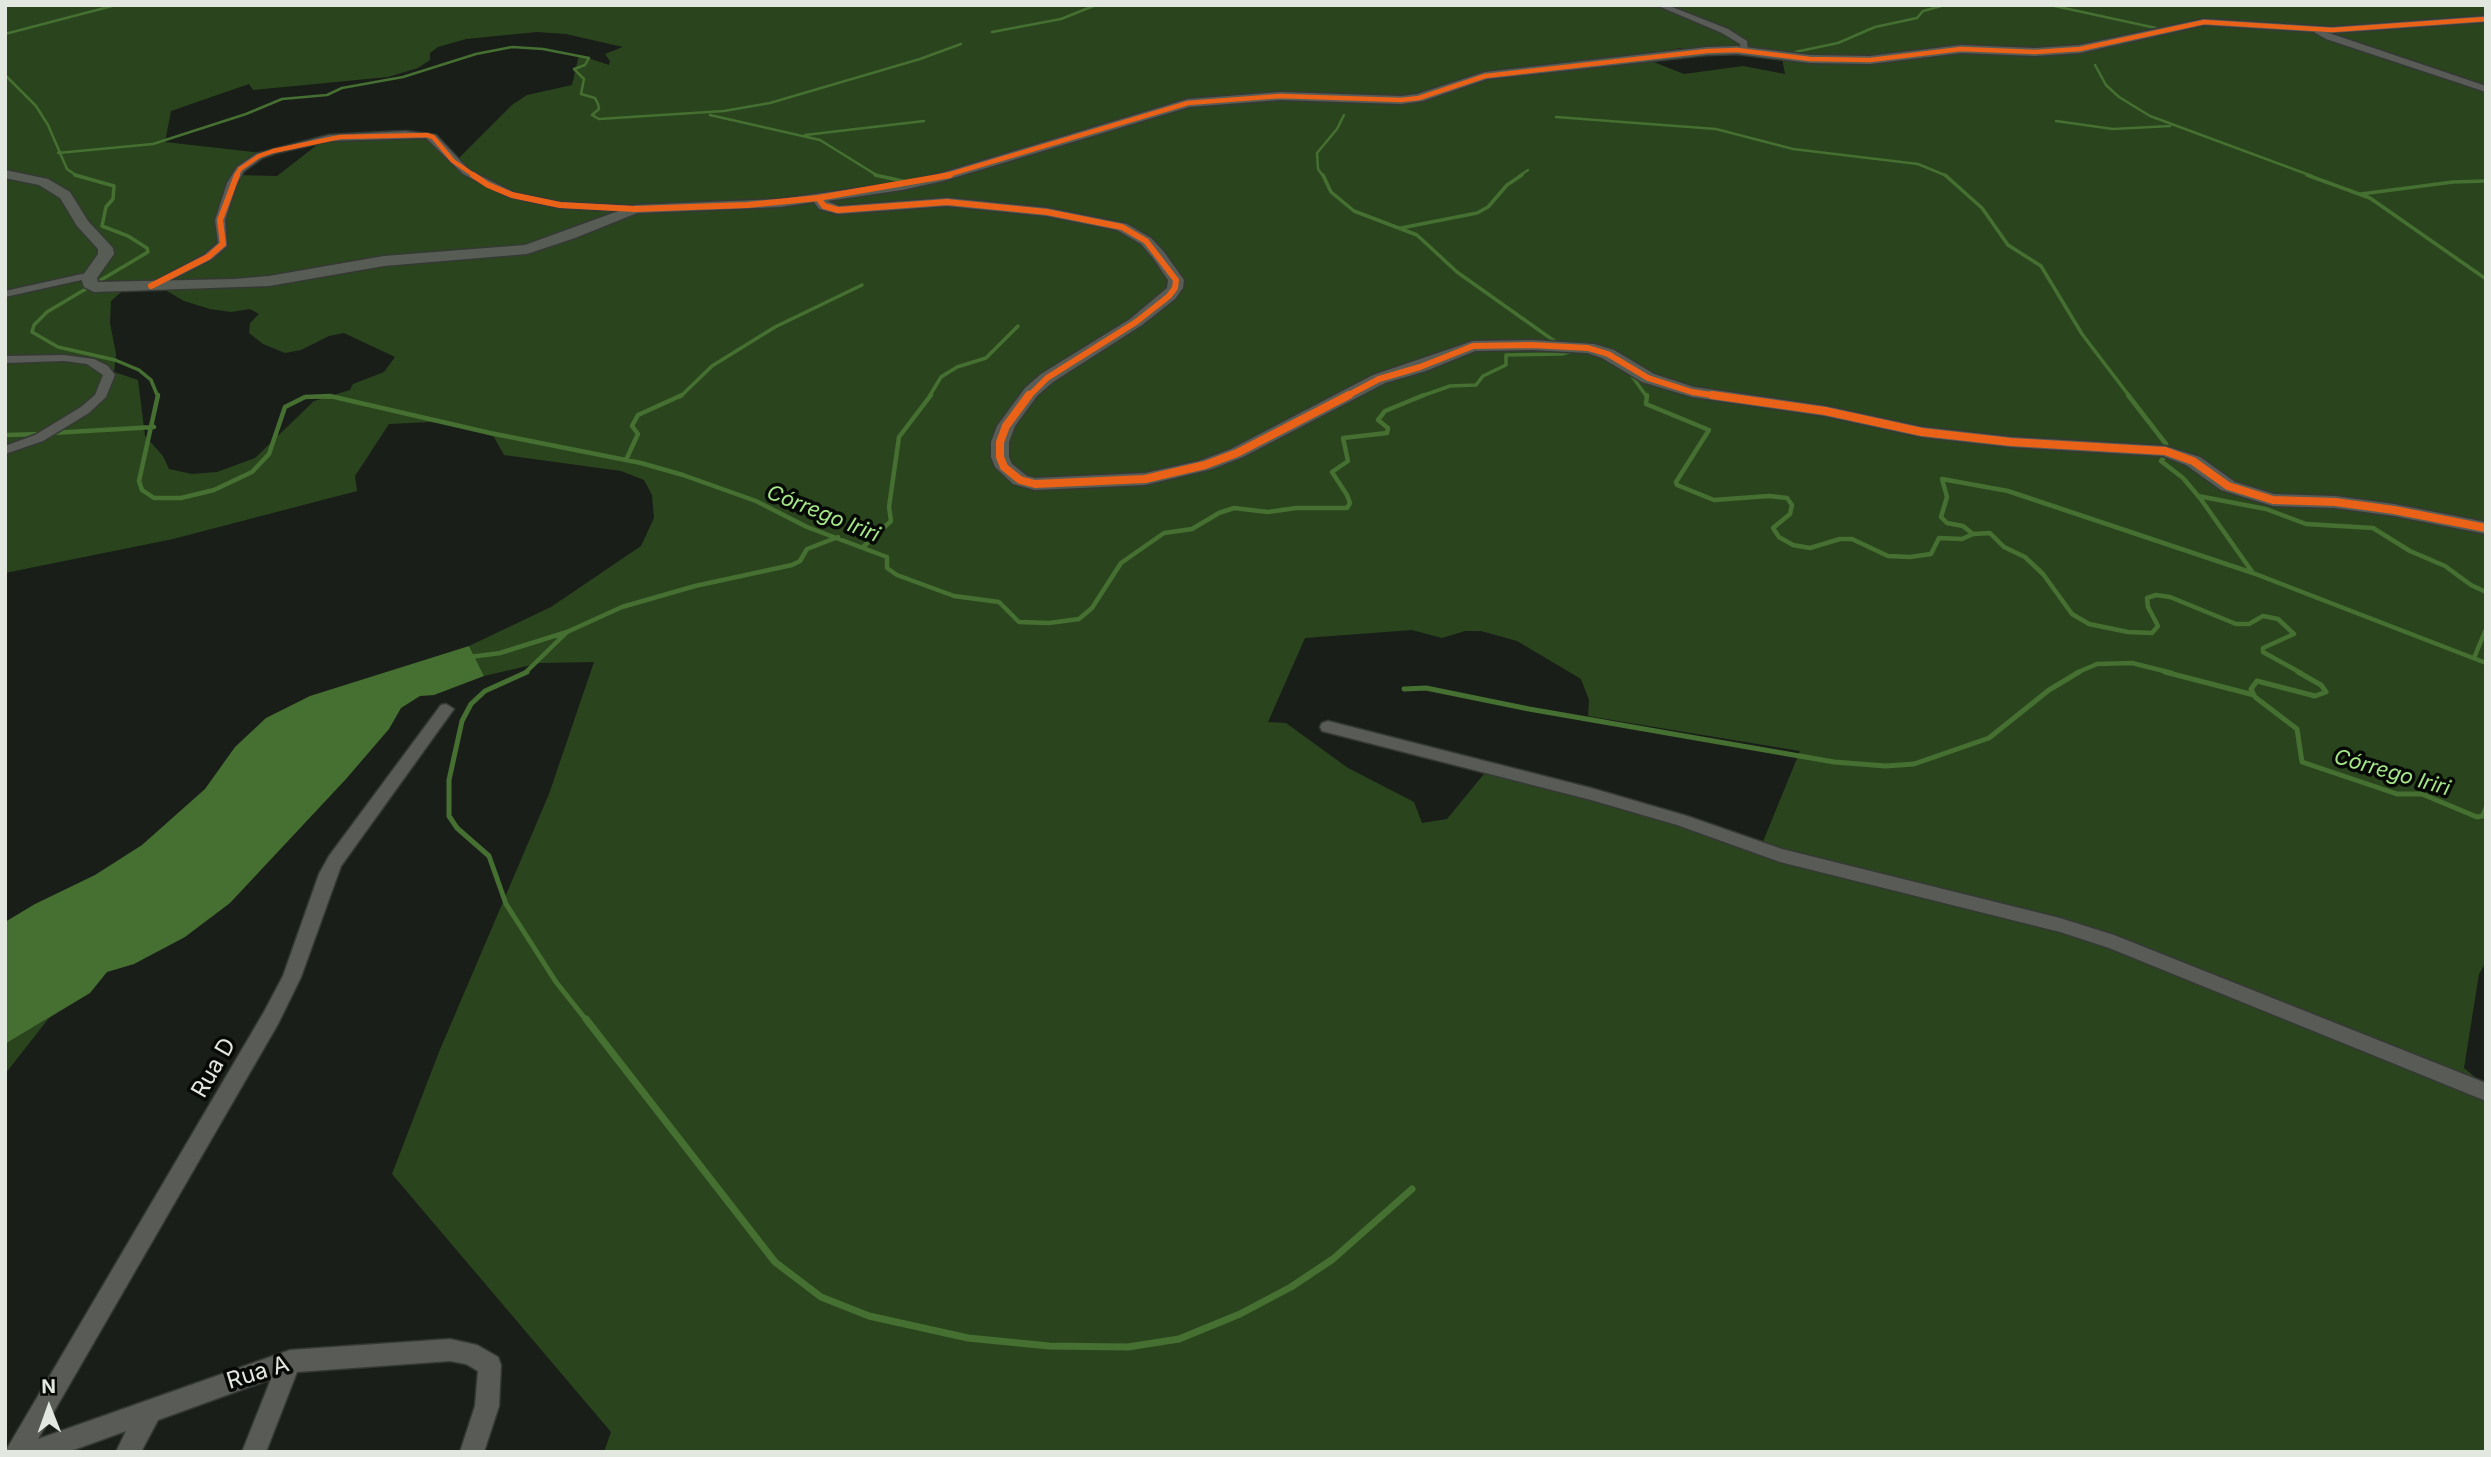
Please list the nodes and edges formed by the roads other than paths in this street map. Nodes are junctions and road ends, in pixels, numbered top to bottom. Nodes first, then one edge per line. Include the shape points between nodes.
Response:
1 (1660, 5) edge
2 (2486, 19) edge
3 (2317, 30) junction
4 (1744, 51) junction
5 (2486, 89) edge
6 (5, 174) edge
7 (818, 198) junction
8 (635, 209) junction
9 (91, 281) junction
10 (150, 286) junction
11 (5, 294) edge
12 (5, 360) edge
13 (5, 450) edge
14 (2486, 528) edge
15 (446, 709) dead end
16 (1328, 727) dead end
17 (2486, 1092) edge
18 (290, 1361) junction
19 (151, 1409) junction
20 (17, 1452) edge
21 (34, 1452) edge
22 (128, 1452) edge
23 (254, 1452) edge
24 (472, 1452) edge

1 - 4 street via 1725,31 1744,43
2 - 3 street
3 - 4 street via 2204,22 2080,49 1961,49 1870,60
3 - 5 street
4 - 7 street via 1496,74 1401,100 1280,96 1188,103 939,178
6 - 9 street via 43,182 65,195 105,248
7 - 8 street
7 - 14 street via 824,206 838,210 947,202 1048,212 1122,227 1159,255 1176,281 1170,296 1047,378 1006,426 1000,442 1004,467 1020,480 1035,484 1144,479 1205,465 1379,379 1473,346 1532,345 1588,348 1608,354 1648,378 1692,392 1825,411 1922,432 2165,451 2193,461 2228,486 2273,500 2359,505
8 - 10 street via 527,249 362,264 269,281
8 - 10 street via 560,205 512,195 466,172 427,135 329,138 273,151 240,169 220,220 224,238 219,249
9 - 10 street
9 - 11 street
12 - 13 street via 90,361 109,375 100,397 85,410 39,438
15 - 20 street, Rua D via 335,861 292,977 271,1018
16 - 17 street via 1591,794 1780,855 2114,942
18 - 19 street, Rua A
18 - 23 street
18 - 24 street, Rua A via 450,1350 469,1353 491,1365 487,1406
19 - 21 street, Rua A
19 - 22 street

